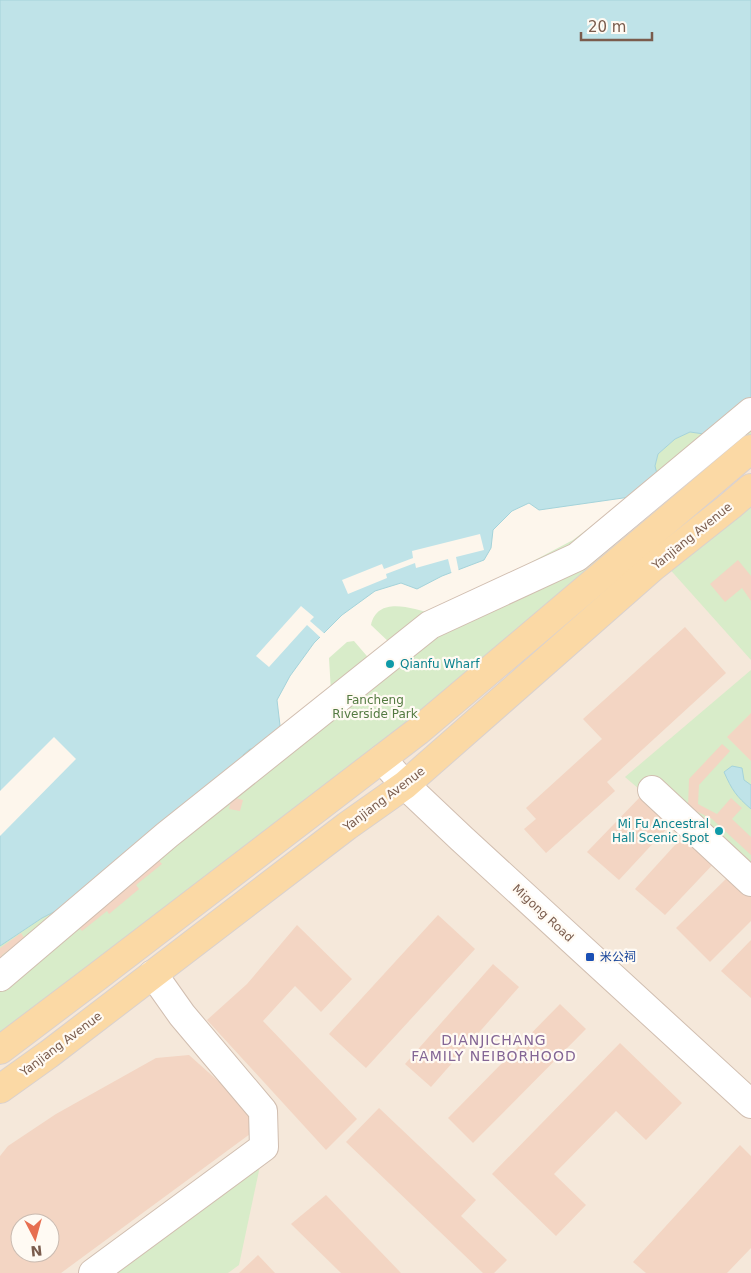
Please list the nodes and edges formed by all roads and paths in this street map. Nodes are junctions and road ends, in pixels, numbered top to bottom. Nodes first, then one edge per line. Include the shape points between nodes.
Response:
1 (751, 412) edge
2 (751, 449) edge
3 (751, 488) edge
4 (382, 759) junction
5 (406, 785) junction
6 (652, 790) dead end
7 (751, 882) edge
8 (153, 974) junction
9 (0, 977) edge
10 (0, 1050) edge
11 (0, 1089) edge
12 (751, 1104) edge
13 (93, 1273) edge

1 - 9 street via 577,557 430,625 167,835
2 - 4 main road
3 - 5 main road, Yanjiang Avenue via 654,567
4 - 5 street, Migong Road
4 - 10 main road
5 - 8 main road, Yanjiang Avenue
5 - 12 street, Migong Road
6 - 7 street
8 - 11 main road, Yanjiang Avenue
8 - 13 street via 182,1015 263,1111 264,1147

